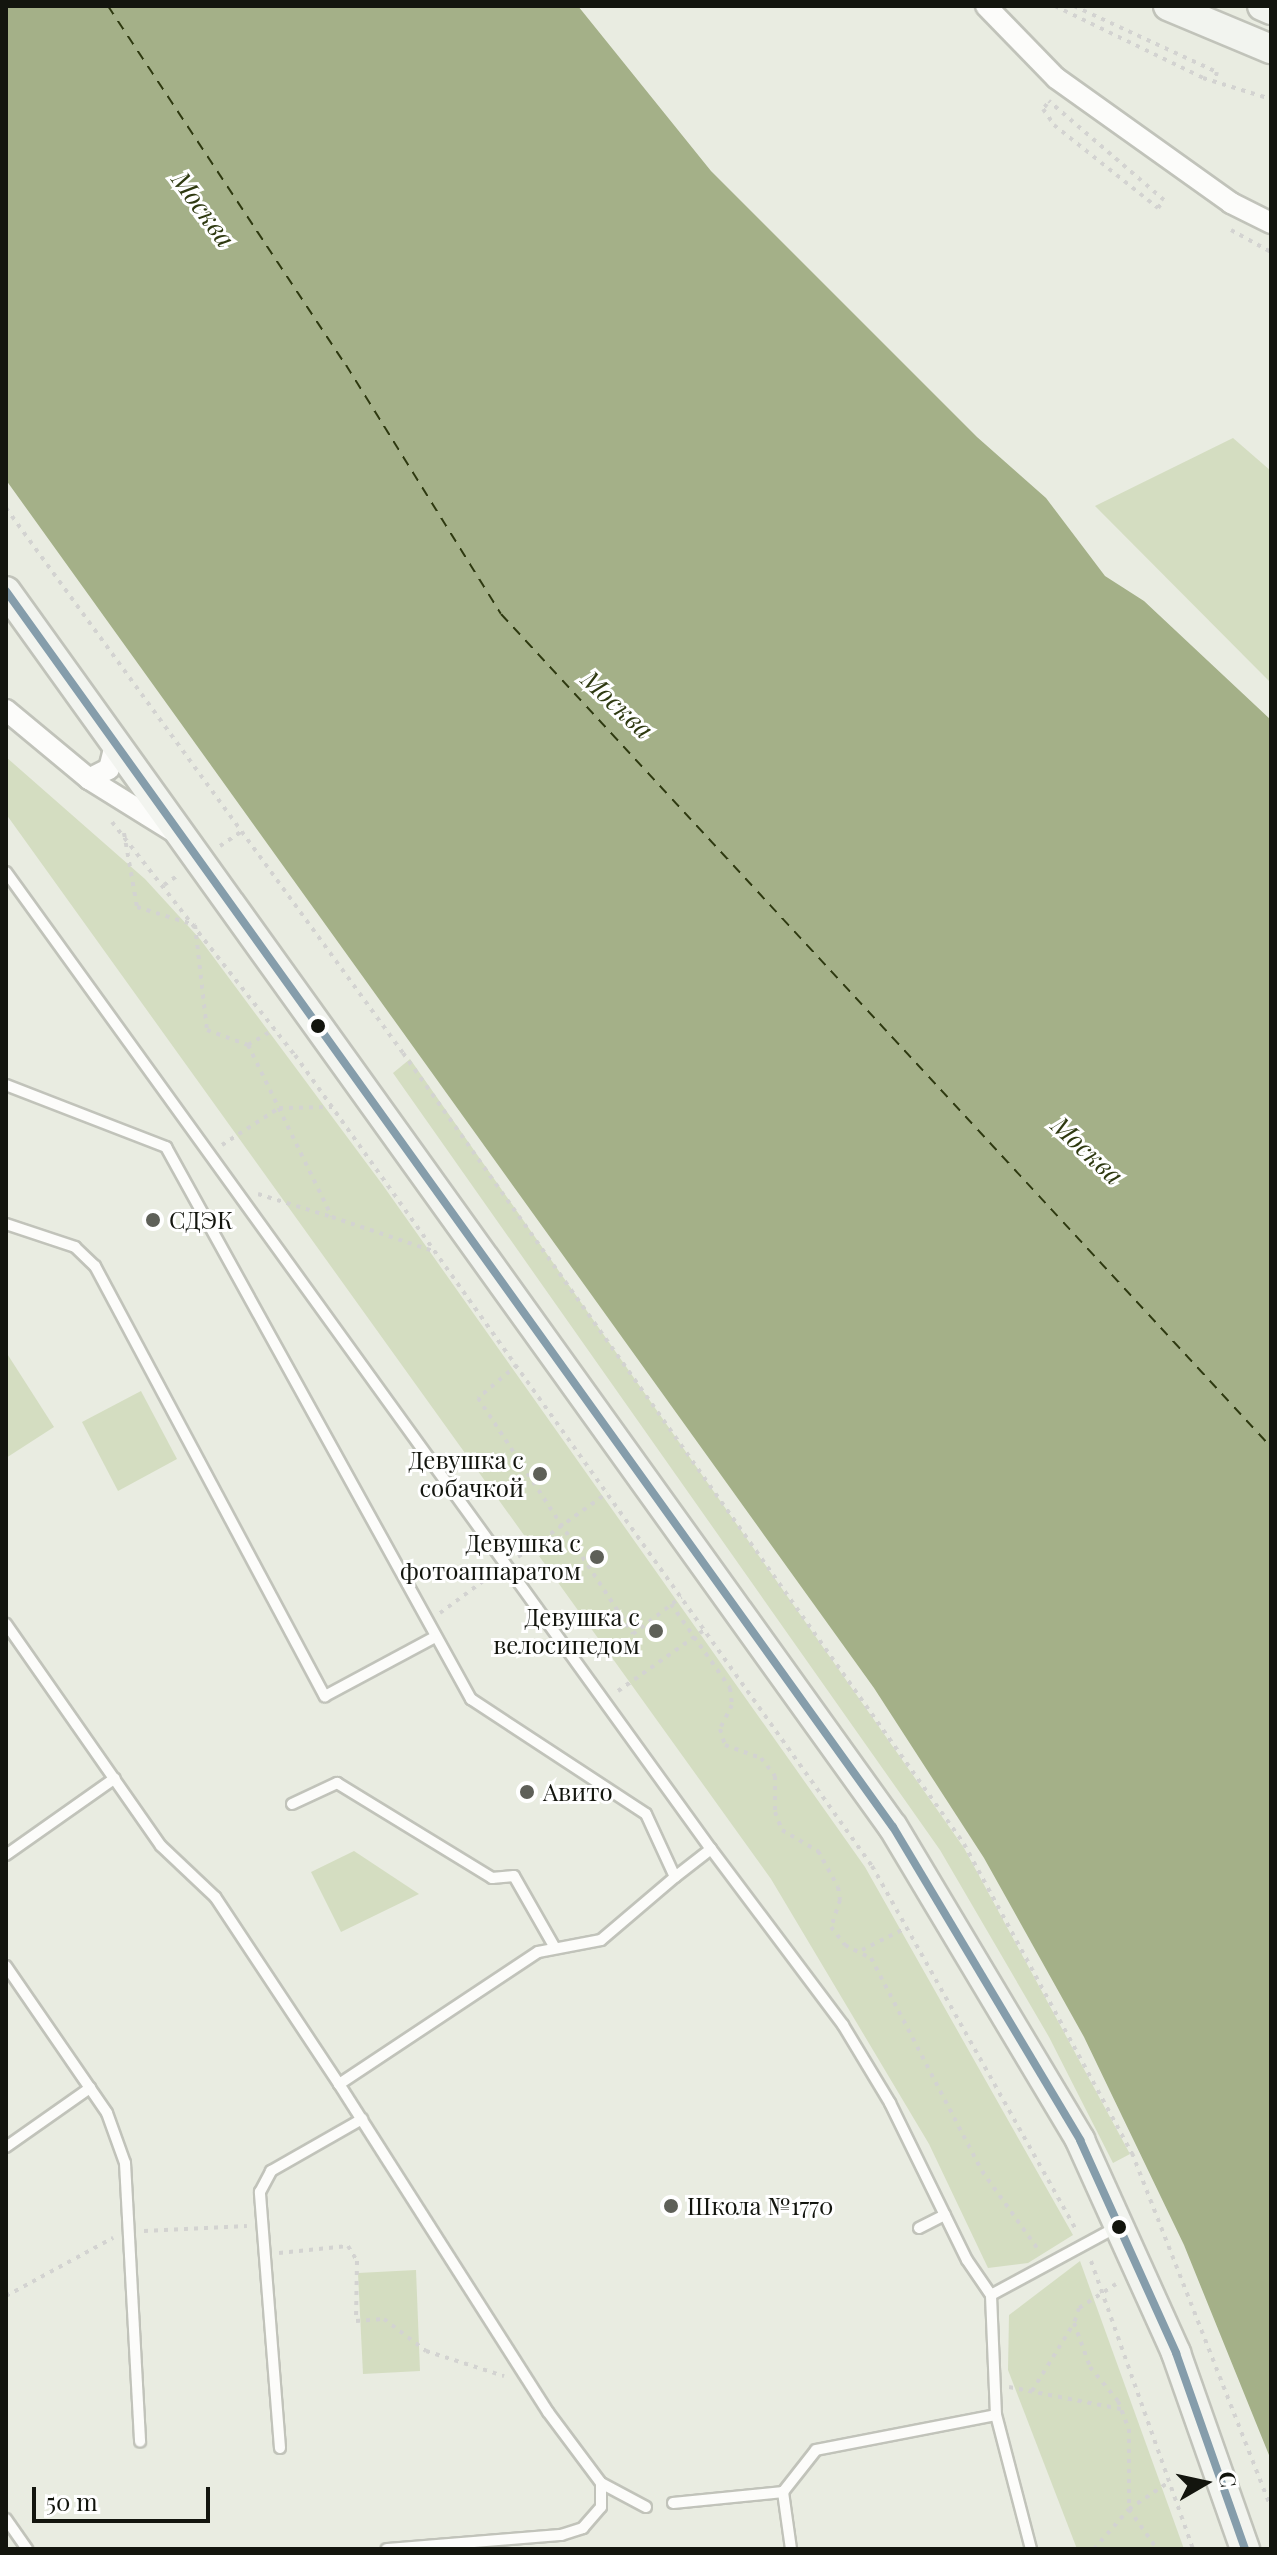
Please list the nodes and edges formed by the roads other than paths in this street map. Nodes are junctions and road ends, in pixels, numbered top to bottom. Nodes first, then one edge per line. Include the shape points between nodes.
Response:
1 (986, 6) edge
2 (1168, 6) edge
3 (1262, 6) edge
4 (1271, 10) edge
5 (1271, 49) edge
6 (1271, 223) edge
7 (6, 591) edge
8 (6, 710) edge
9 (116, 741) junction
10 (89, 779) junction
11 (190, 843) junction
12 (6, 872) edge
13 (6, 1085) edge
14 (6, 1224) edge
15 (6, 1624) edge
16 (433, 1638) junction
17 (115, 1778) junction
18 (292, 1804) dead end
19 (711, 1849) junction
20 (6, 1855) edge
21 (675, 1877) junction
22 (554, 1946) junction
23 (6, 1966) edge
24 (339, 2084) junction
25 (90, 2088) junction
26 (362, 2119) junction
27 (6, 2147) edge
28 (945, 2215) junction
29 (1121, 2224) junction
30 (919, 2228) dead end
31 (991, 2295) junction
32 (996, 2415) junction
33 (140, 2442) dead end
34 (280, 2448) dead end
35 (601, 2483) junction
36 (783, 2492) junction
37 (673, 2503) dead end
38 (646, 2507) dead end
39 (6, 2519) edge
40 (27, 2549) edge
41 (387, 2549) edge
42 (791, 2549) edge
43 (1031, 2549) edge
44 (1245, 2549) edge

1 - 6 street via 1056,78 1231,203
2 - 5 street
3 - 4 street
7 - 9 street
8 - 10 street
9 - 10 street via 109,769
9 - 11 street
10 - 11 street
11 - 29 street via 893,1827 1040,2065
12 - 19 lane
13 - 16 lane via 166,1147
14 - 16 lane via 75,1247 95,1266 325,1696
15 - 17 lane
16 - 21 lane via 471,1699 646,1814
17 - 20 lane
17 - 24 lane via 161,1846 215,1897
18 - 22 lane via 337,1783 492,1878 514,1876
19 - 21 lane
19 - 28 lane via 843,2025 890,2103
21 - 22 lane via 601,1940
22 - 24 lane
23 - 25 lane
24 - 26 lane
25 - 27 lane
25 - 33 lane via 107,2113 125,2163
26 - 34 lane via 271,2171 260,2192
26 - 35 lane via 531,2385
28 - 30 lane
28 - 31 lane
29 - 31 lane
29 - 44 street via 1176,2353
31 - 32 lane
32 - 36 lane via 816,2450
32 - 43 lane
35 - 38 lane
35 - 41 lane via 601,2507 583,2528 561,2535
36 - 37 lane
36 - 42 lane
39 - 40 lane

